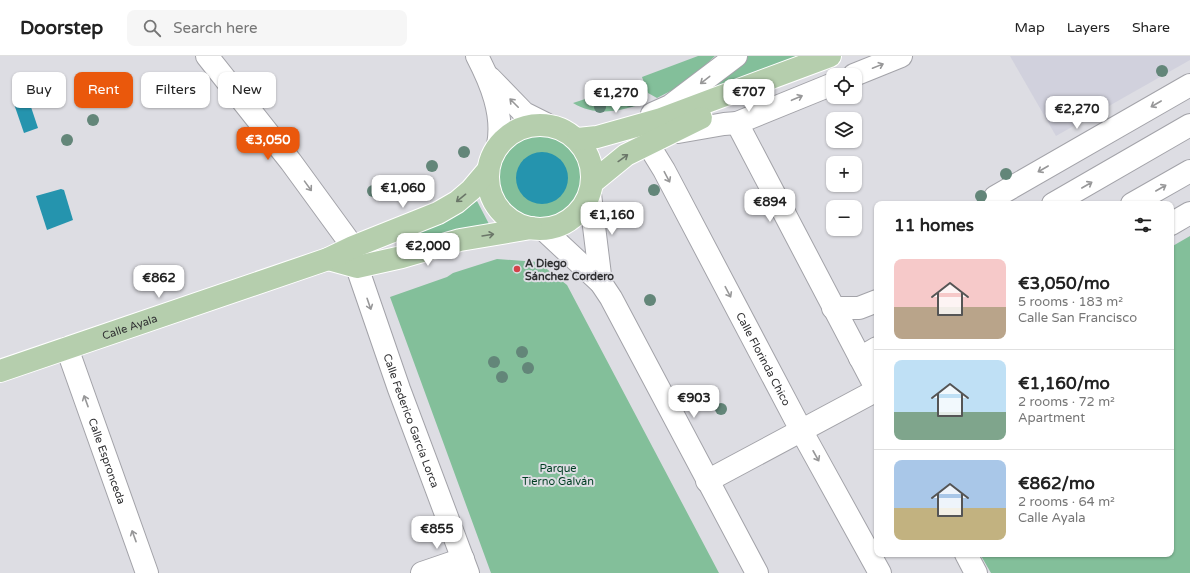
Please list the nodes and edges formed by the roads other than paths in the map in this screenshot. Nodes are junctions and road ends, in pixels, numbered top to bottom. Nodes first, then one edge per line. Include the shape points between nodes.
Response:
1 (207, 56) edge
2 (736, 56) edge
3 (901, 56) edge
4 (823, 59) edge
5 (482, 65) edge
6 (862, 72) edge
7 (1190, 85) edge
8 (826, 87) edge
9 (546, 124) junction
10 (737, 124) junction
11 (1190, 125) edge
12 (658, 132) junction
13 (587, 138) junction
14 (498, 145) junction
15 (488, 170) junction
16 (1190, 171) edge
17 (591, 188) junction
18 (993, 201) edge
19 (1058, 201) edge
20 (1137, 201) edge
21 (1190, 213) edge
22 (1174, 222) edge
23 (537, 229) junction
24 (355, 257) junction
25 (601, 283) junction
26 (874, 302) edge
27 (833, 308) junction
28 (67, 348) junction
29 (868, 353) edge
30 (0, 371) edge
31 (874, 378) edge
32 (874, 392) edge
33 (801, 430) junction
34 (707, 481) junction
35 (968, 557) edge
36 (466, 566) edge
37 (147, 573) edge
38 (422, 573) edge
39 (757, 573) edge
40 (880, 573) edge
41 (976, 573) edge

1 -> 24 street, Calle Federico García Lorca via 291,162
2 -> 13 street via 670,106
6 -> 3 street
4 - 12 main road
9 -> 5 street via 524,113
5 - 14 street via 500,119
7 -> 18 street via 995,197
10 -> 8 street
9 - 13 main road
9 - 14 main road via 528,126 511,133
10 - 12 street
10 - 27 street
19 -> 11 street
12 - 13 main road
17 -> 12 main road via 626,155
12 -> 33 street, Calle Florinda Chico via 667,177
13 - 17 main road via 587,152 592,166
14 - 15 main road
15 - 23 main road via 494,201 503,214 516,223
15 -> 24 main road via 471,190 456,202
20 -> 16 street
17 - 23 main road via 583,207 572,218 558,226
17 - 25 street
21 - 22 street
24 -> 23 main road, Calle Ayala via 402,257 460,240
23 - 25 street
24 - 28 main road, Calle Ayala via 328,259
24 -> 36 street, Calle Federico García Lorca via 399,389
25 - 34 street
26 - 27 street via 859,308
27 - 29 street
28 - 30 main road, Calle Ayala
37 -> 28 street, Calle Espronceda
29 - 31 street
32 - 33 street
33 - 34 street
33 -> 40 street, Calle Florinda Chico
34 - 39 street
35 - 41 street
36 - 38 street

